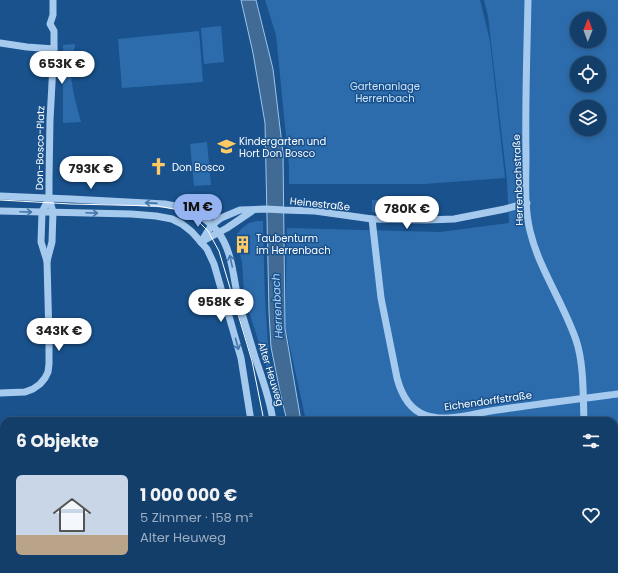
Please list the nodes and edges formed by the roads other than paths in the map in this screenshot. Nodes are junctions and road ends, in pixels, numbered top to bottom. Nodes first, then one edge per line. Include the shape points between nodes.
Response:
1 (53, 0) edge
2 (528, 0) edge
3 (0, 43) edge
4 (54, 49) junction
5 (0, 196) edge
6 (49, 198) junction
7 (527, 203) junction
8 (253, 210) junction
9 (0, 211) edge
10 (42, 212) junction
11 (52, 212) junction
12 (372, 220) junction
13 (212, 225) junction
14 (218, 232) junction
15 (223, 241) junction
16 (201, 242) junction
17 (208, 251) junction
18 (47, 261) junction
19 (0, 392) edge
20 (618, 394) edge
21 (583, 398) junction
22 (250, 417) edge
23 (272, 417) edge
24 (430, 417) edge
25 (453, 417) edge
26 (584, 417) edge

1 - 4 street, Don-Bosco-Platz via 50,24 54,31
2 - 7 street, Herrenbachstraße via 525,99
3 - 4 street
4 - 6 street, Don-Bosco-Platz
5 - 6 street, Alter Heuweg
6 - 10 street
6 - 11 street
13 -> 6 street, Alter Heuweg via 191,211 170,205
7 - 12 street, Heinestraße via 505,210 454,219
7 - 21 street, Herrenbachstraße via 534,246 576,341
8 - 12 street, Heinestraße via 314,212
8 - 13 street, Heinestraße via 240,210 229,214
8 - 14 street, Heinestraße
9 -> 10 street
10 - 11 street
10 - 18 street via 41,242
11 -> 16 street via 156,216 172,219 182,224
11 - 18 street via 52,242
12 - 24 street, Eichendorffstraße via 381,298 396,378 403,396 414,409
13 - 14 street, Alter Heuweg
13 - 16 street, Heinestraße
14 - 15 street, Alter Heuweg
14 - 16 street, Heinestraße
15 - 17 street via 220,238 213,239
23 -> 15 street, Alter Heuweg via 268,394 239,305 229,253
16 - 17 street
17 -> 22 street via 241,358
18 - 19 street via 48,372 33,389 25,392
20 - 21 street, Eichendorffstraße
21 - 25 street, Eichendorffstraße
21 - 26 street, Herrenbachstraße

